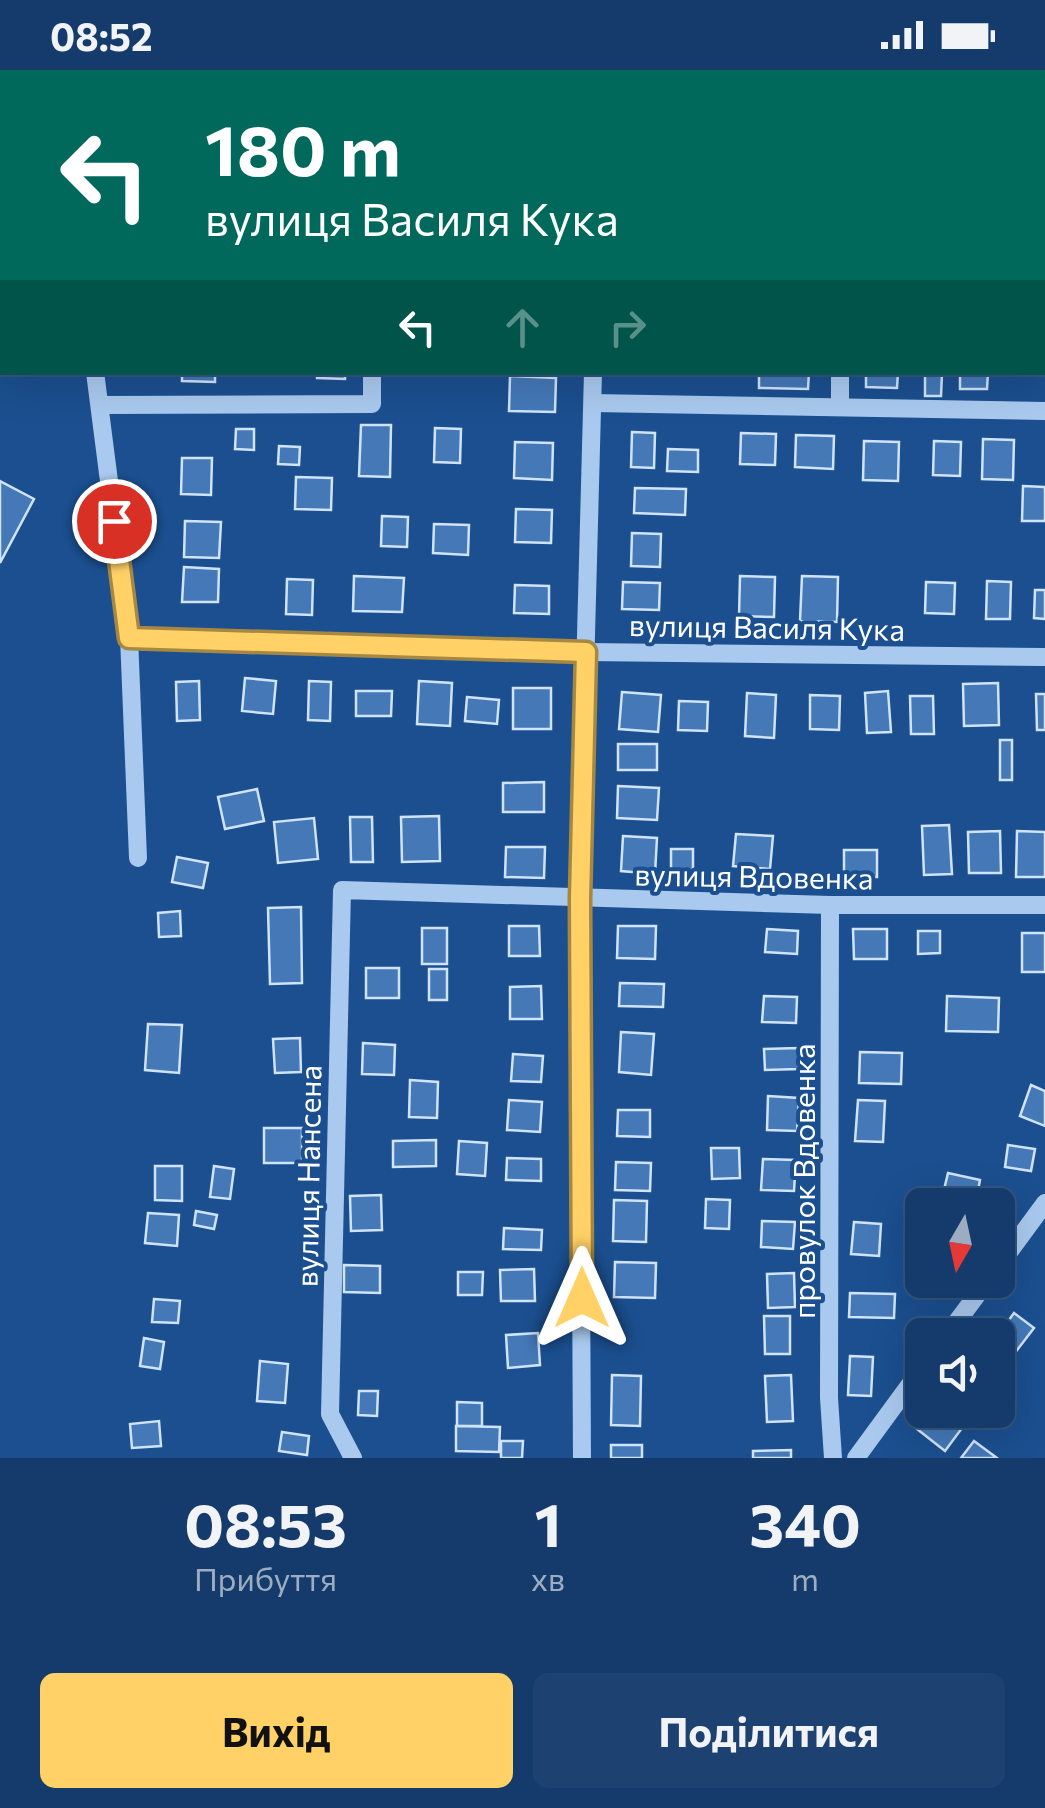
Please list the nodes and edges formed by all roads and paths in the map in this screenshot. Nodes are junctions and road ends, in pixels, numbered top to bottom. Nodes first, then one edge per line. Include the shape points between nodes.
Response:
1 (95, 375) edge
2 (372, 375) edge
3 (594, 375) edge
4 (840, 375) edge
5 (593, 403) junction
6 (100, 405) junction
7 (840, 408) junction
8 (1045, 411) edge
9 (129, 638) junction
10 (586, 652) junction
11 (1045, 656) edge
12 (138, 858) dead end
13 (342, 890) joint
14 (580, 899) junction
15 (830, 904) junction
16 (1045, 905) edge
17 (1045, 1204) edge
18 (1015, 1244) edge
19 (905, 1391) edge
20 (353, 1458) edge
21 (582, 1458) edge
22 (833, 1458) edge
23 (856, 1458) edge

1 - 6 street
2 - 6 street via 372,404
3 - 5 street
4 - 7 street
5 - 7 street
5 - 10 street
6 - 9 street
7 - 8 street
9 - 10 street, вулиця Василя Кука
9 - 12 street
10 - 11 street, вулиця Василя Кука
10 - 14 street
13 - 14 street, вулиця Вдовенка
13 - 20 street, вулиця Нансена via 330,1414
14 - 15 street, вулиця Вдовенка
14 - 21 street
15 - 16 street, вулиця Вдовенка
15 - 22 street, провулок Вдовенка
17 - 18 street
19 - 23 street

